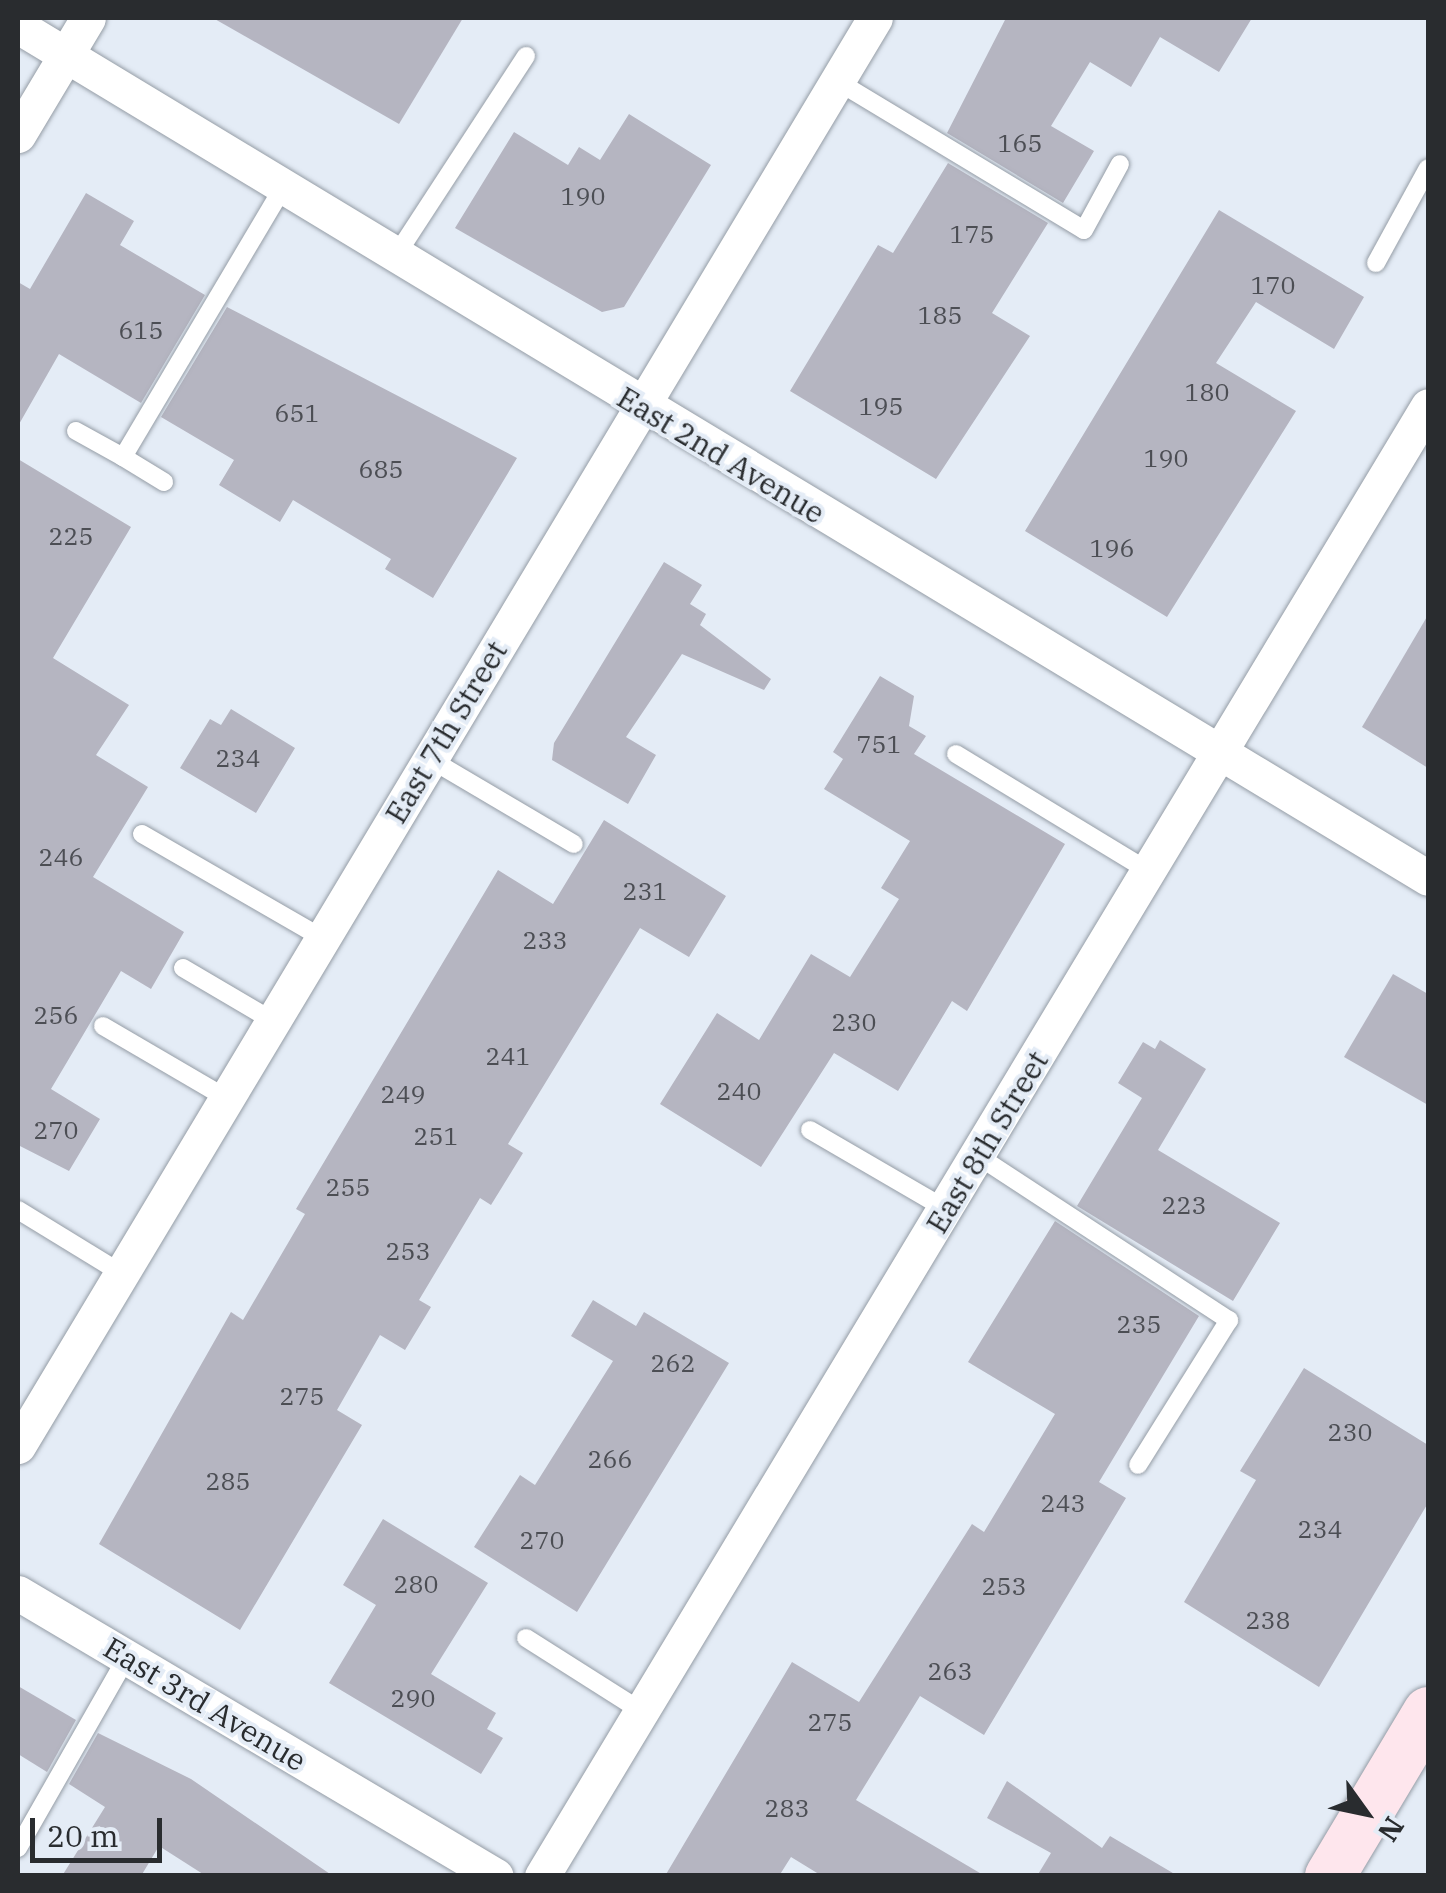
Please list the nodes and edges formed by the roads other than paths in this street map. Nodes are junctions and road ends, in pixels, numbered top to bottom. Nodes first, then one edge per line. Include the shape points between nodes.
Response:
1 (88, 18) edge
2 (875, 18) edge
3 (18, 26) edge
4 (66, 55) junction
5 (526, 56) dead end
6 (837, 81) junction
7 (18, 135) edge
8 (1120, 164) dead end
9 (1428, 168) edge
10 (283, 188) junction
11 (395, 257) junction
12 (1376, 263) dead end
13 (1428, 406) edge
14 (641, 408) junction
15 (76, 431) dead end
16 (123, 458) junction
17 (164, 482) dead end
18 (956, 754) dead end
19 (1222, 754) junction
20 (430, 759) junction
21 (142, 834) dead end
22 (574, 844) dead end
23 (1151, 872) junction
24 (1428, 878) edge
25 (322, 938) junction
26 (182, 968) dead end
27 (273, 1021) junction
28 (103, 1026) dead end
29 (226, 1098) junction
30 (810, 1130) dead end
31 (978, 1156) junction
32 (946, 1209) junction
33 (18, 1210) edge
34 (121, 1273) junction
35 (18, 1446) edge
36 (1138, 1465) dead end
37 (18, 1593) edge
38 (526, 1638) dead end
39 (127, 1657) junction
40 (641, 1712) junction
41 (1428, 1712) edge
42 (18, 1848) edge
43 (496, 1876) edge
44 (542, 1876) edge
45 (1330, 1876) edge

1 - 4 street
2 - 6 street, East 7th Street
3 - 4 street, East 2nd Avenue
4 - 7 street
4 - 10 street, East 2nd Avenue
5 - 11 lane
6 - 8 lane via 1084,230
6 - 14 street, East 7th Street
9 - 12 lane
10 - 11 street, East 2nd Avenue
10 - 16 lane
11 - 14 street, East 2nd Avenue
13 - 19 street, East 8th Street
14 - 19 street, East 2nd Avenue
14 - 20 street, East 7th Street
15 - 16 lane
16 - 17 lane
18 - 23 lane
19 - 23 street, East 8th Street
19 - 24 street, East 2nd Avenue
20 - 22 lane
20 - 25 street, East 7th Street
21 - 25 lane
23 - 31 street, East 8th Street
25 - 27 street, East 7th Street
26 - 27 lane
27 - 29 street, East 7th Street
28 - 29 lane
29 - 34 street, East 7th Street
30 - 32 lane
31 - 32 street, East 8th Street
31 - 36 lane via 1229,1320
32 - 40 street, East 8th Street
33 - 34 lane
34 - 35 street, East 7th Street
37 - 39 street, East 3rd Avenue
38 - 40 lane
39 - 42 lane
39 - 43 street, East 3rd Avenue
40 - 44 street, East 8th Street
41 - 45 main road via 1408,1761

